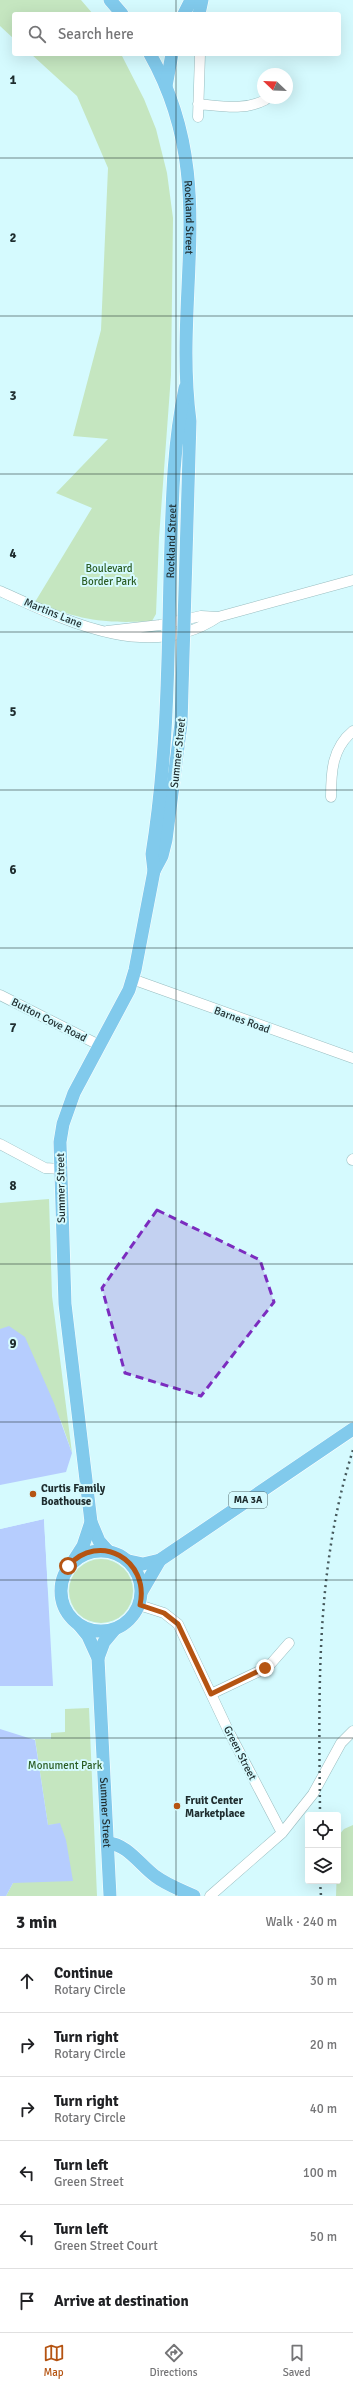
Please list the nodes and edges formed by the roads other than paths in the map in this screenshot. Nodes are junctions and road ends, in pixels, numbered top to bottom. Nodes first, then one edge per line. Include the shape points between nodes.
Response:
1 (110, 0) edge
2 (191, 0) edge
3 (202, 0) edge
4 (120, 12) edge
5 (185, 12) edge
6 (199, 12) edge
7 (151, 56) edge
8 (172, 56) edge
9 (200, 56) edge
10 (166, 86) junction
11 (198, 104) junction
12 (257, 104) edge
13 (198, 117) dead end
14 (186, 388) junction
15 (353, 580) edge
16 (0, 591) edge
17 (218, 616) junction
18 (185, 620) junction
19 (169, 630) junction
20 (184, 633) junction
21 (353, 731) edge
22 (331, 797) dead end
23 (154, 871) junction
24 (132, 979) junction
25 (0, 995) edge
26 (99, 1045) junction
27 (353, 1058) edge
28 (0, 1144) edge
29 (60, 1169) junction
30 (353, 1429) edge
31 (90, 1522) junction
32 (108, 1551) junction
33 (74, 1560) junction
34 (160, 1560) junction
35 (129, 1561) junction
36 (142, 1591) junction
37 (140, 1605) junction
38 (79, 1625) junction
39 (114, 1630) junction
40 (289, 1643) dead end
41 (98, 1658) junction
42 (211, 1694) junction
43 (353, 1731) edge
44 (282, 1833) junction
45 (108, 1842) junction
46 (110, 1896) edge
47 (194, 1896) edge
48 (210, 1896) edge

1 - 4 main road
2 - 5 main road
3 - 6 main road
7 - 10 main road, Rockland Street
8 - 10 main road
9 - 11 street
10 - 14 main road, Rockland Street via 184,142 190,190
11 - 12 street via 237,107
11 - 13 street
14 - 18 main road, Rockland Street via 190,421
14 - 19 main road, Rockland Street via 178,421
15 - 17 street
16 - 19 street, Martins Lane via 59,618 107,631
17 - 18 street via 201,616
17 - 20 street via 204,626
18 - 19 street
18 - 20 main road, Summer Street
19 - 20 street
19 - 23 main road, Summer Street via 166,740 152,854
20 - 23 main road, Summer Street via 182,724 177,766 162,856
21 - 22 street via 336,753 332,770
23 - 24 main road, Summer Street
24 - 26 main road, Summer Street via 123,1002
24 - 27 street, Barnes Road
25 - 26 street, Button Cove Road
26 - 29 main road, Summer Street via 80,1079 66,1113 61,1135
28 - 29 street via 45,1168
29 - 31 main road, Summer Street via 65,1304
30 - 34 main road, MA 3A
31 - 32 main road, Summer Street via 99,1541
31 - 33 main road, Summer Street via 83,1546
32 - 33 main road via 93,1552
32 - 35 main road, MA 3A via 119,1554
33 - 38 main road, MA 3A via 64,1573 60,1590 66,1611
34 - 35 main road, MA 3A via 143,1564
34 - 36 main road, MA 3A
35 - 36 main road via 137,1574
36 - 37 main road, MA 3A
37 - 39 main road, MA 3A via 126,1624
37 - 42 street, Green Street via 164,1613 178,1624
38 - 39 main road via 93,1630
38 - 41 main road, Summer Street / MA 3A via 88,1636
39 - 41 main road, Summer Street / MA 3A via 104,1642
40 - 42 street via 265,1668
41 - 45 main road, Summer Street / MA 3A
42 - 44 street, Green Street
43 - 44 street via 341,1744 312,1794
44 - 48 street
45 - 46 main road, Summer Street / MA 3A
45 - 47 main road via 123,1848 165,1882

